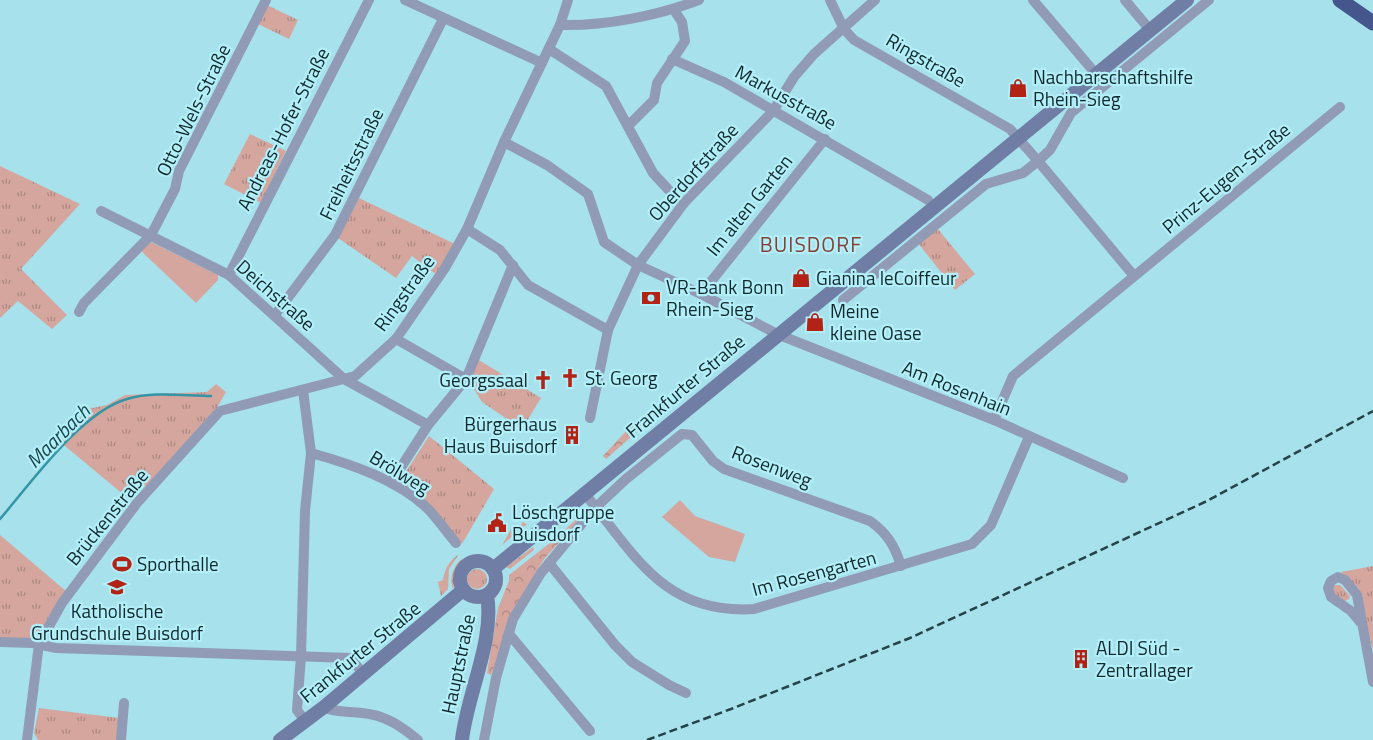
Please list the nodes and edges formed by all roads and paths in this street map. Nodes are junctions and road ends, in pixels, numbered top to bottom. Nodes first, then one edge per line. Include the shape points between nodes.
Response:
1 (266, 0) edge
2 (368, 0) edge
3 (405, 0) edge
4 (568, 0) edge
5 (699, 0) edge
6 (830, 0) edge
7 (1033, 0) edge
8 (1125, 0) edge
9 (1187, 0) edge
10 (1209, 0) edge
11 (1340, 0) edge
12 (868, 2) edge
13 (674, 10) junction
14 (443, 19) junction
15 (1373, 22) edge
16 (560, 25) junction
17 (844, 29) junction
18 (1150, 30) junction
19 (549, 49) junction
20 (672, 59) junction
21 (542, 63) junction
22 (1096, 74) junction
23 (1340, 107) dead end
24 (772, 111) junction
25 (628, 126) junction
26 (1019, 138) junction
27 (825, 139) junction
28 (504, 142) junction
29 (1038, 161) junction
30 (928, 200) dead end
31 (684, 203) junction
32 (101, 211) dead end
33 (467, 229) junction
34 (151, 235) junction
35 (638, 265) junction
36 (513, 266) junction
37 (229, 275) junction
38 (1134, 276) junction
39 (701, 294) junction
40 (843, 300) dead end
41 (79, 312) dead end
42 (274, 315) junction
43 (608, 330) junction
44 (777, 334) junction
45 (396, 339) junction
46 (344, 379) junction
47 (466, 379) junction
48 (303, 390) junction
49 (590, 418) dead end
50 (994, 420) junction
51 (428, 425) junction
52 (1029, 436) junction
53 (312, 453) junction
54 (1122, 478) dead end
55 (391, 483) junction
56 (586, 494) junction
57 (596, 507) junction
58 (456, 543) dead end
59 (549, 563) junction
60 (901, 566) junction
61 (493, 569) junction
62 (463, 590) junction
63 (487, 595) junction
64 (1362, 624) dead end
65 (510, 634) junction
66 (0, 642) edge
67 (39, 644) junction
68 (301, 656) junction
69 (363, 673) junction
70 (1373, 682) edge
71 (686, 693) dead end
72 (124, 703) dead end
73 (324, 707) junction
74 (305, 721) junction
75 (590, 731) dead end
76 (27, 740) edge
77 (121, 740) edge
78 (280, 740) edge
79 (418, 740) edge
80 (462, 740) edge
81 (484, 740) edge

1 - 34 street, Otto-Wels-Straße via 179,171 175,189
2 - 37 street, Andreas-Hofer-Straße
3 - 14 street
4 - 16 street, Ringstraße
5 - 13 street
6 - 17 street, Ringstraße
7 - 22 street
8 - 18 street
9 - 18 main road, Frankfurter Straße
10 - 29 street via 1071,113 1050,150
11 - 15 highway
12 - 17 street, Oberdorfstraße
13 - 16 street via 585,26
13 - 20 street via 682,22 685,41
14 - 21 street
14 - 42 street, Freiheitsstraße via 335,236
16 - 19 street, Ringstraße
17 - 24 street, Oberdorfstraße via 814,54
17 - 26 street, Ringstraße via 854,40 1010,129
18 - 22 main road, Frankfurter Straße
19 - 21 street, Ringstraße
19 - 25 street via 606,86
20 - 24 street, Markusstraße via 724,82
20 - 25 street via 657,83 654,100
21 - 28 street, Ringstraße
22 - 26 main road, Frankfurter Straße
23 - 38 street, Prinz-Eugen-Straße
24 - 27 street, Markusstraße
24 - 31 street, Oberdorfstraße
25 - 31 street via 653,172
26 - 29 street
26 - 44 main road, Frankfurter Straße
27 - 30 street, Markusstraße
27 - 39 street, Im alten Garten
28 - 33 street, Ringstraße
28 - 35 street, Am Rosenhain via 547,165 588,194 604,242
29 - 38 street
29 - 40 street via 1023,173 986,184
31 - 35 street, Oberdorfstraße
32 - 34 street, Deichstraße
33 - 36 street via 500,250
33 - 45 street, Ringstraße via 445,268
34 - 37 street, Deichstraße
34 - 41 street
35 - 39 street, Am Rosenhain
35 - 43 street, Oberdorfstraße
36 - 43 street via 528,284
36 - 47 street
37 - 42 street, Deichstraße
38 - 50 street, Prinz-Eugen-Straße via 1013,376
39 - 44 street, Am Rosenhain
42 - 46 street, Deichstraße
43 - 49 street, Oberdorfstraße
44 - 50 street, Am Rosenhain
44 - 56 main road, Frankfurter Straße
45 - 46 street, Ringstraße via 355,376
45 - 47 street
46 - 48 street, Ringstraße
46 - 51 street, Deichstraße
47 - 51 street
48 - 53 street
48 - 67 street, Brückenstraße via 220,411 137,503 62,603
50 - 52 street, Am Rosenhain
51 - 55 street
52 - 54 street, Am Rosenhain
52 - 60 street, Im Rosengarten via 991,525 982,536 963,548
53 - 55 street, Brölweg via 354,465
53 - 68 street via 305,510
55 - 58 street, Brölweg via 428,509
56 - 57 street, Im Rosengarten
56 - 61 main road, Frankfurter Straße
57 - 59 street, Rosenweg
57 - 60 street, Im Rosengarten via 658,580 688,600 706,606 754,609
57 - 60 street, Rosenweg via 626,479 687,433 724,469 870,521 891,540
59 - 65 street, Rosenweg via 522,601
59 - 71 street via 632,662
61 - 62 main road via 479,561 468,564 459,579
61 - 63 main road via 496,580
62 - 63 main road via 477,598
62 - 69 main road, Frankfurter Straße
63 - 80 main road, Hauptstraße via 486,632
64 - 70 street
65 - 75 street
65 - 81 street, Rosenweg via 496,678
66 - 67 street
67 - 68 street via 56,648
67 - 76 street, Brückenstraße
68 - 69 street via 350,658
68 - 74 street via 297,710
69 - 73 main road, Frankfurter Straße
72 - 77 street
73 - 74 main road, Frankfurter Straße
73 - 79 street via 386,718
74 - 78 main road, Frankfurter Straße

